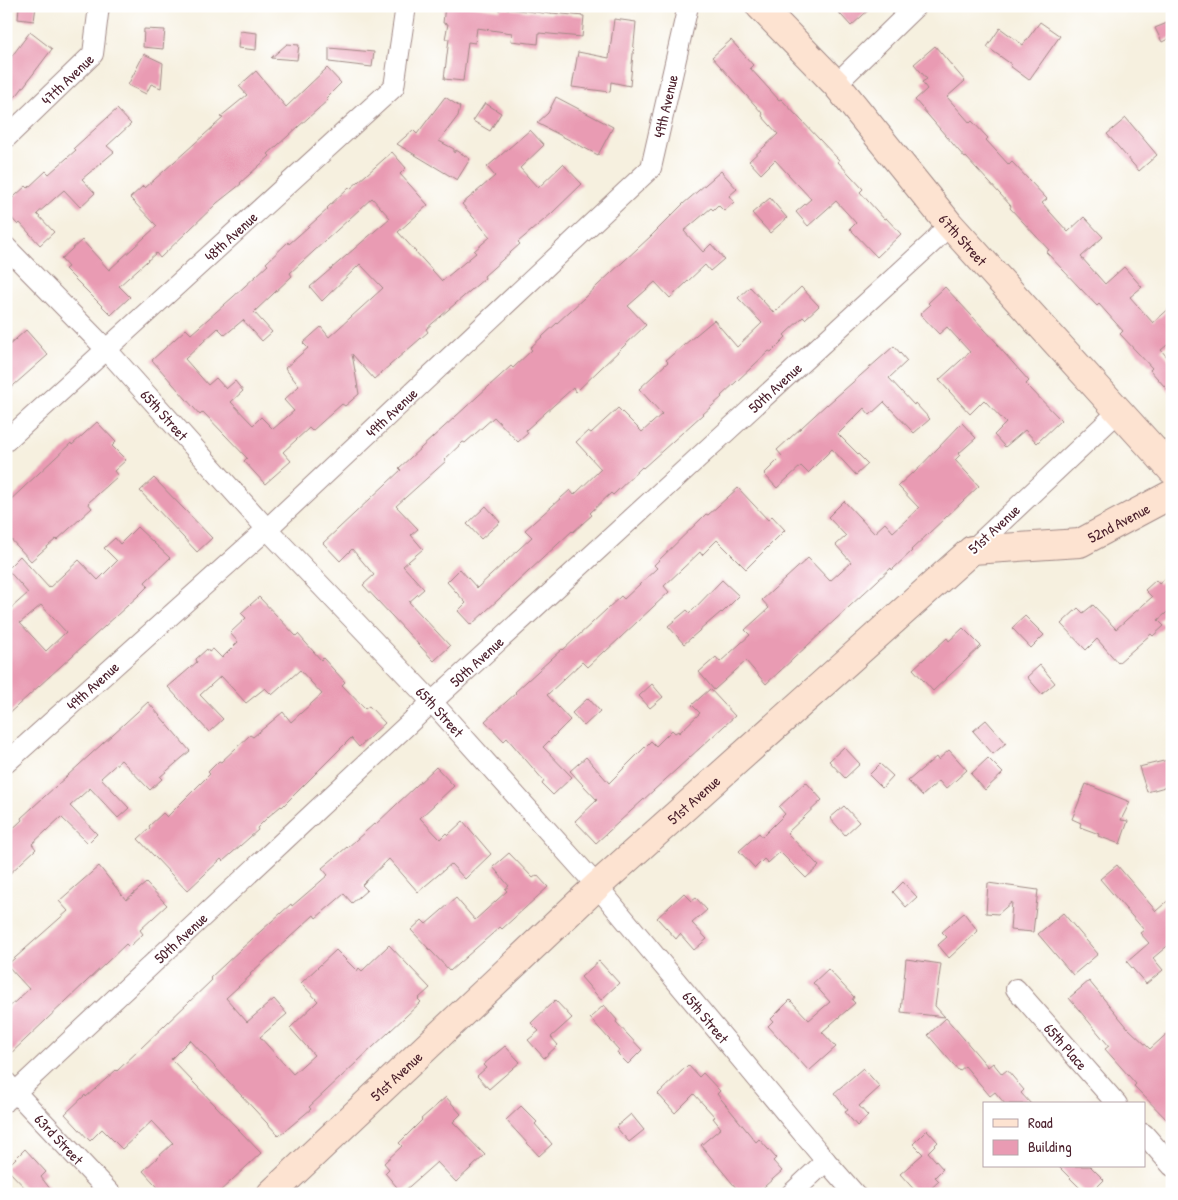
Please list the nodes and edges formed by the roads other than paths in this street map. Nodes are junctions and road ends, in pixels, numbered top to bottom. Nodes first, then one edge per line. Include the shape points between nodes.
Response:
1 (99, 6) edge
2 (406, 6) edge
3 (688, 6) edge
4 (760, 6) edge
5 (916, 6) edge
6 (836, 84) junction
7 (6, 138) edge
8 (949, 224) junction
9 (6, 247) edge
10 (106, 349) junction
11 (1119, 411) junction
12 (6, 441) edge
13 (1172, 470) edge
14 (1172, 494) edge
15 (267, 529) junction
16 (972, 550) junction
17 (432, 702) junction
18 (6, 763) edge
19 (597, 886) junction
20 (1016, 989) dead end
21 (10, 1092) edge
22 (1115, 1102) edge
23 (1146, 1136) edge
24 (826, 1161) junction
25 (1172, 1166) edge
26 (111, 1194) edge
27 (271, 1194) edge
28 (790, 1194) edge
29 (855, 1194) edge

1 - 7 street, 47th Avenue via 93,54
2 - 10 street, 48th Avenue via 394,87
3 - 15 street, 49th Avenue via 651,168
4 - 6 street, 67th Street
5 - 6 street
6 - 8 street, 67th Street
8 - 11 street, 67th Street
8 - 17 street, 50th Avenue
9 - 10 street, 65th Street
10 - 12 street, 48th Avenue
10 - 15 street, 65th Street
11 - 13 street, 67th Street
11 - 16 street, 51st Avenue
14 - 16 street, 52nd Avenue via 1080,543
15 - 17 street, 65th Street
15 - 18 street, 49th Avenue
16 - 19 street, 51st Avenue
17 - 19 street, 65th Street
17 - 21 street, 50th Avenue
19 - 24 street, 65th Street
19 - 27 street, 51st Avenue
20 - 22 street, 65th Place
21 - 26 street, 63rd Street
23 - 25 street
24 - 28 street
24 - 29 street, 65th Street

